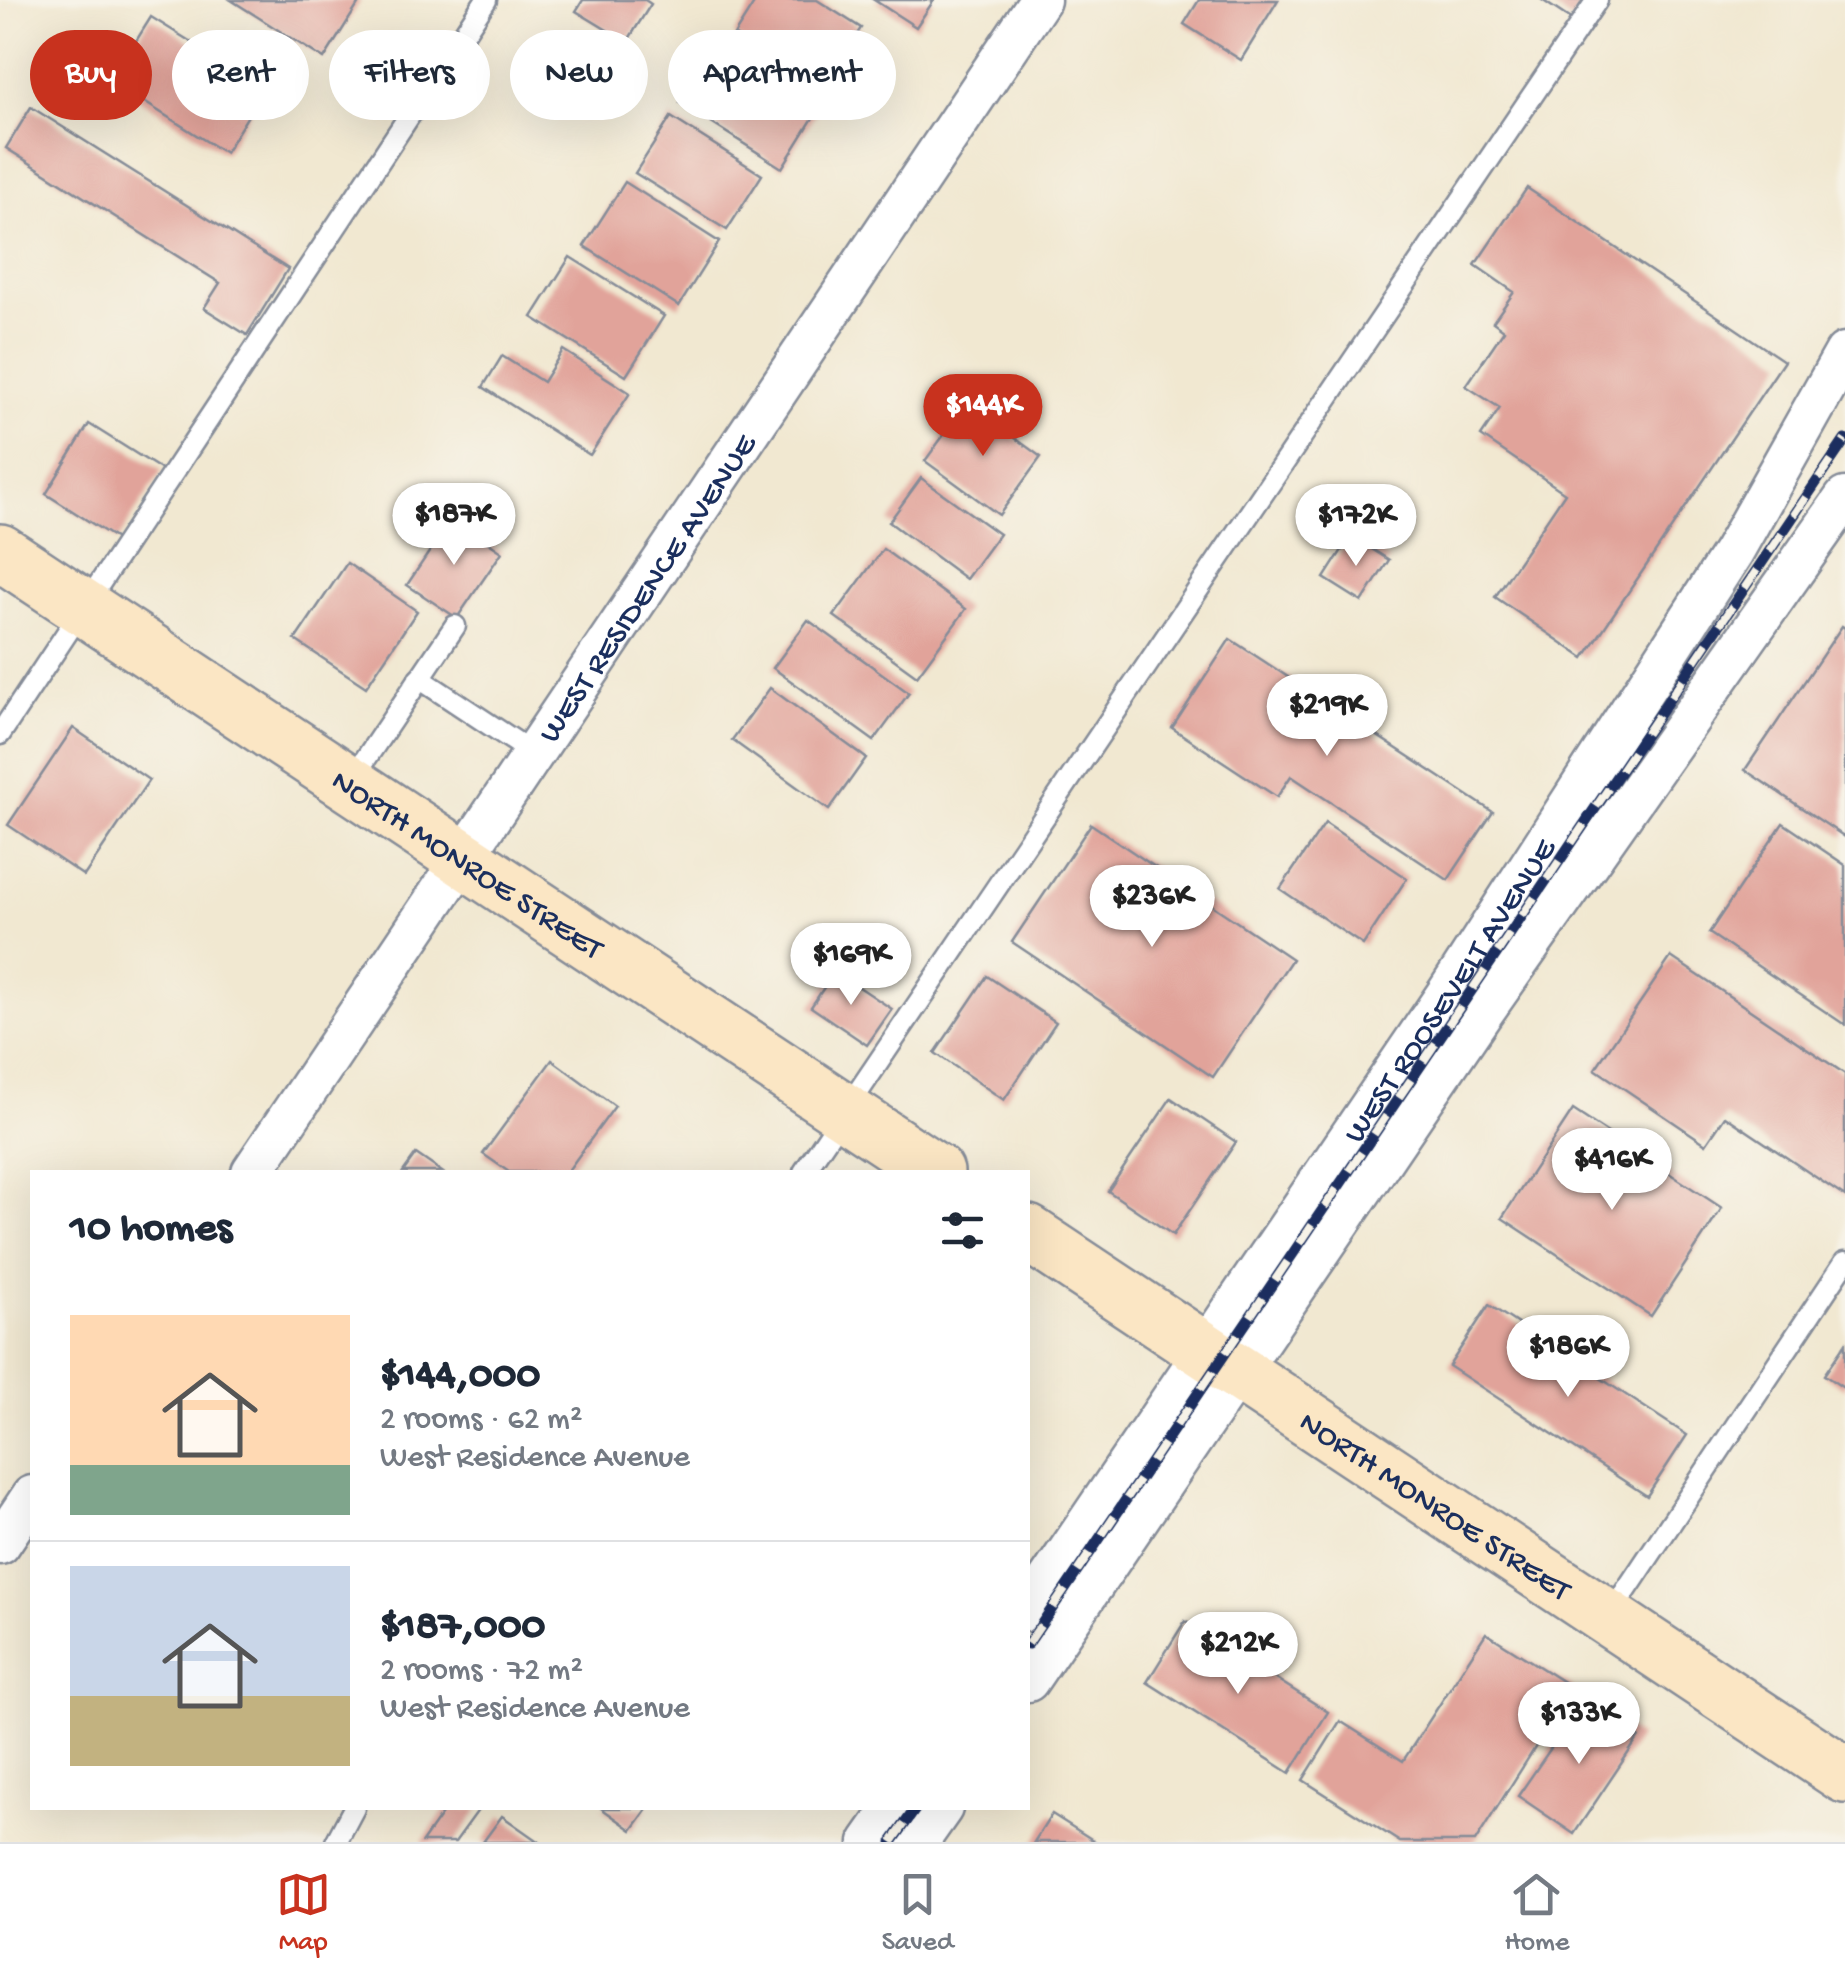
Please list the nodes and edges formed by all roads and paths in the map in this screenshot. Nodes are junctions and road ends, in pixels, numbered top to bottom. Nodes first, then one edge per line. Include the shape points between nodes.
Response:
1 (486, 0) edge
2 (1040, 0) edge
3 (1597, 0) edge
4 (1845, 353) edge
5 (1845, 498) edge
6 (0, 552) edge
7 (85, 608) junction
8 (455, 626) dead end
9 (419, 678) junction
10 (0, 734) edge
11 (534, 754) junction
12 (349, 783) junction
13 (464, 860) junction
14 (846, 1113) junction
15 (253, 1170) edge
16 (805, 1170) edge
17 (933, 1170) edge
18 (1030, 1234) edge
19 (1845, 1262) edge
20 (1220, 1361) junction
21 (30, 1499) edge
22 (0, 1544) edge
23 (1030, 1607) edge
24 (1608, 1618) junction
25 (1030, 1678) edge
26 (1845, 1775) edge
27 (353, 1810) edge
28 (893, 1810) edge
29 (941, 1810) edge
30 (336, 1842) edge
31 (870, 1842) edge
32 (918, 1842) edge

1 - 7 lane
2 - 11 street, WEST RESIDENCE AVENUE
3 - 14 lane
4 - 20 street, WEST ROOSEVELT AVENUE via 1733,552 1448,992
5 - 20 street, WEST ROOSEVELT AVENUE via 1481,1015
6 - 7 main road, NORTH MONROE STREET
7 - 10 lane
7 - 12 main road, NORTH MONROE STREET
8 - 9 lane
9 - 11 lane
9 - 12 lane
11 - 13 street, WEST RESIDENCE AVENUE
12 - 13 main road, NORTH MONROE STREET
13 - 14 main road, NORTH MONROE STREET
13 - 15 street, WEST RESIDENCE AVENUE
14 - 16 lane
14 - 17 main road, NORTH MONROE STREET
18 - 20 main road, NORTH MONROE STREET
19 - 24 lane
20 - 23 street, WEST ROOSEVELT AVENUE
20 - 24 main road, NORTH MONROE STREET
20 - 25 street, WEST ROOSEVELT AVENUE
21 - 22 street
24 - 26 main road, NORTH MONROE STREET
27 - 30 lane
28 - 31 street
29 - 32 street

